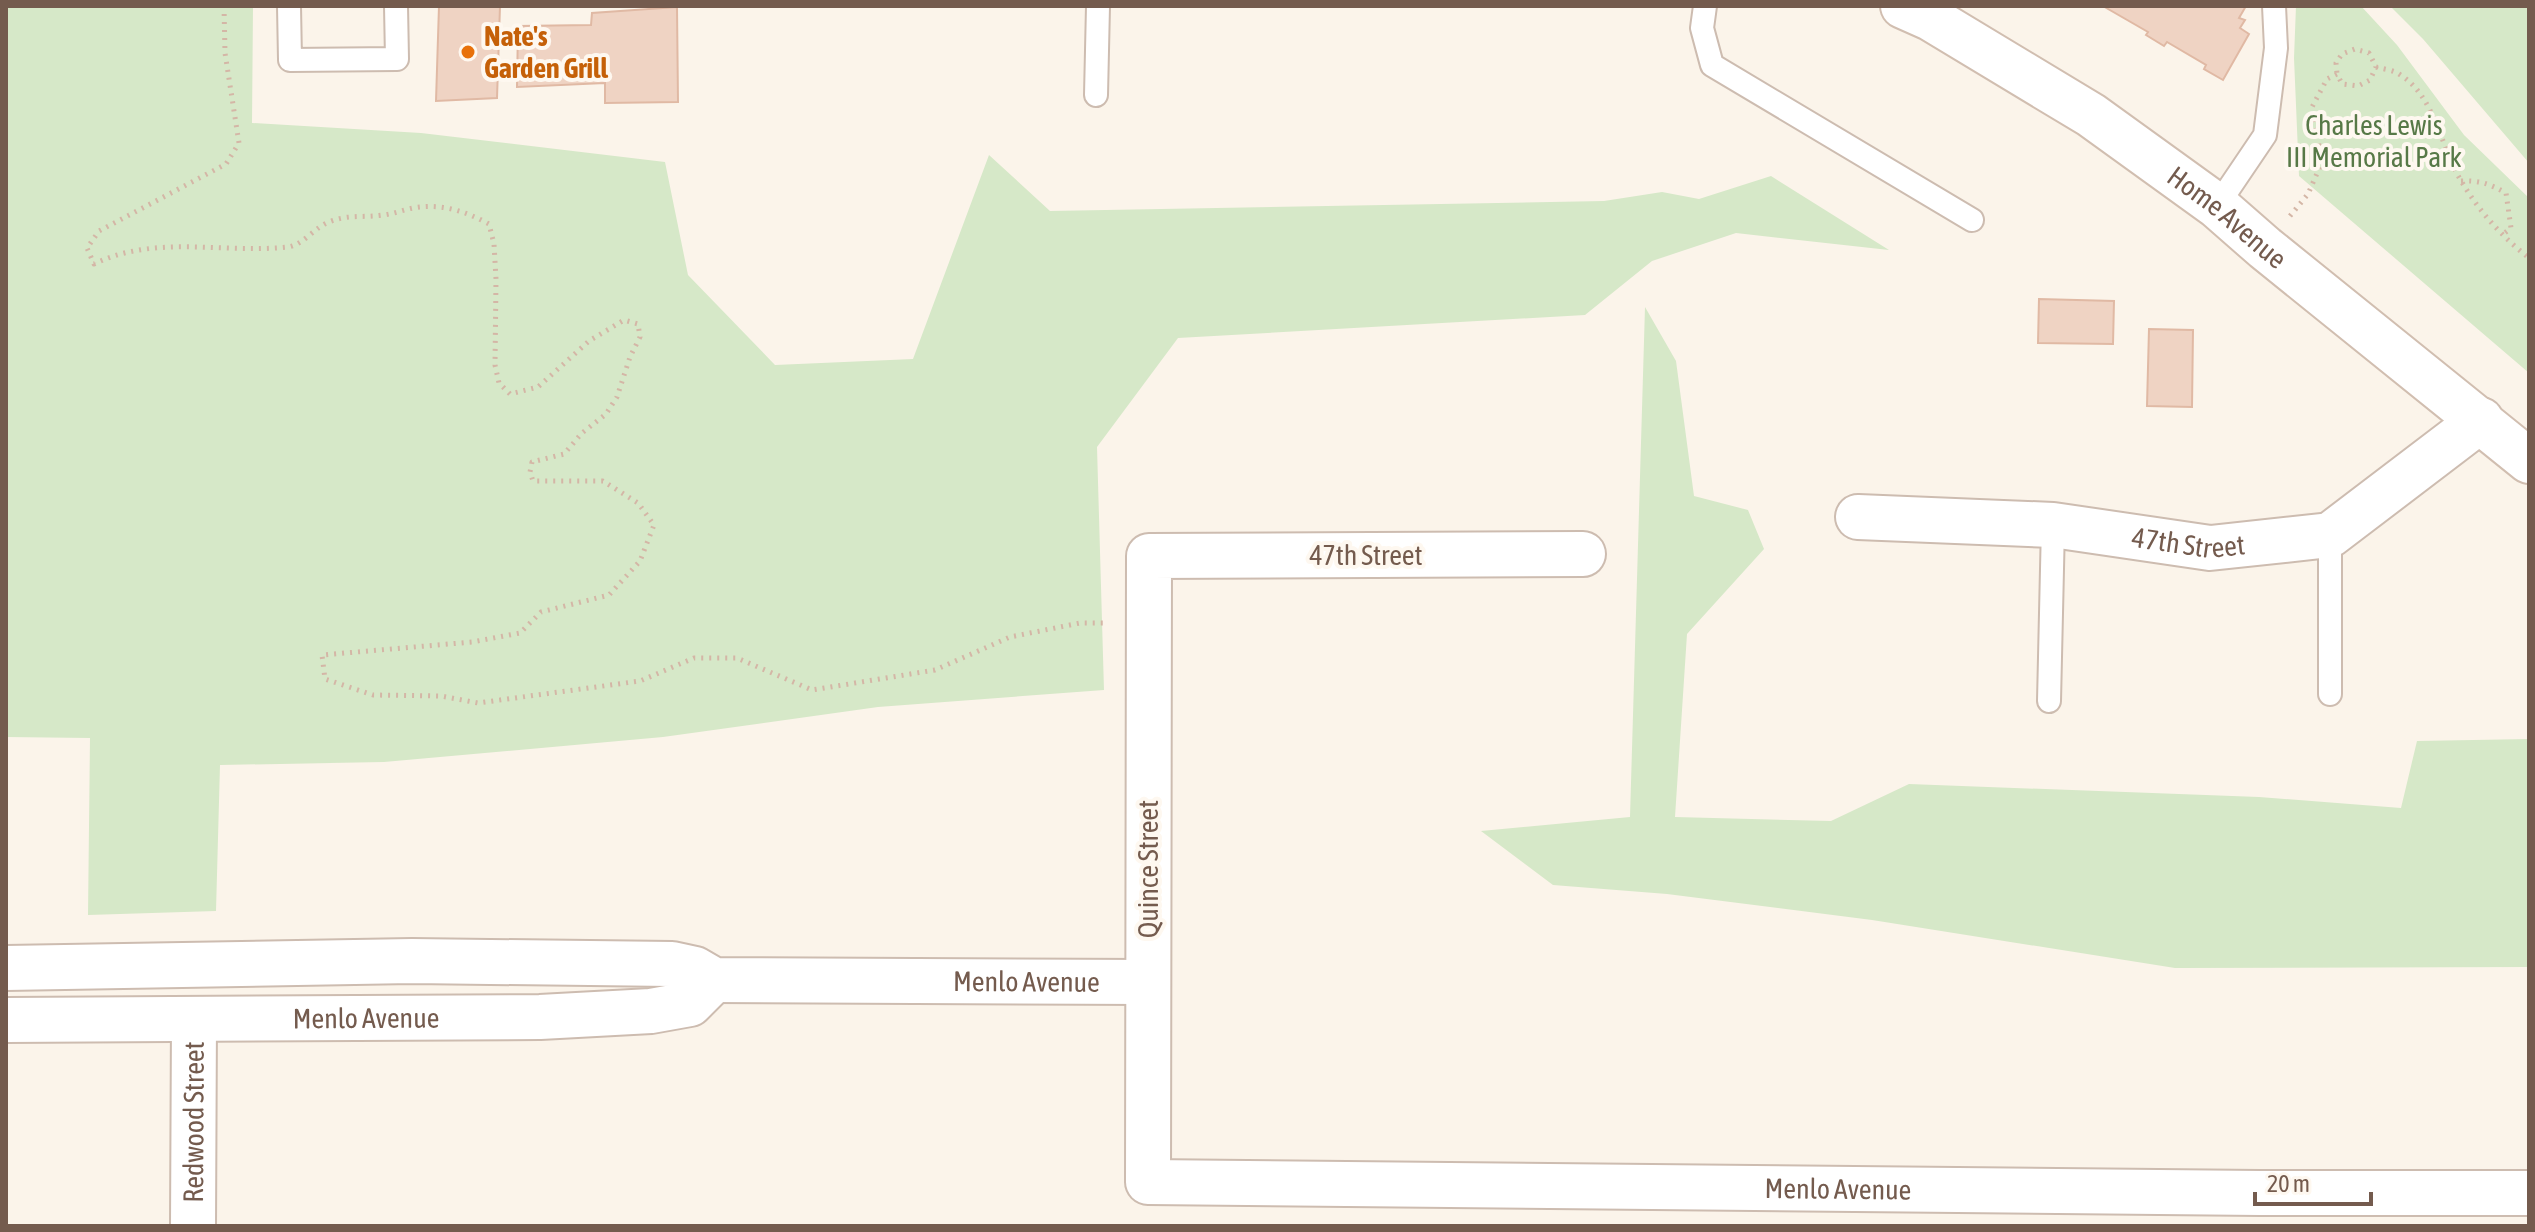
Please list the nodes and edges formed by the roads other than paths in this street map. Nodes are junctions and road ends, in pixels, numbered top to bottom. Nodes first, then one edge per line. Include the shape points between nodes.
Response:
1 (289, 6) edge
2 (396, 6) edge
3 (1098, 6) edge
4 (1705, 6) edge
5 (1903, 6) edge
6 (2274, 6) edge
7 (1096, 95) dead end
8 (2217, 206) junction
9 (1972, 220) dead end
10 (2481, 420) junction
11 (2529, 461) edge
12 (1858, 517) dead end
13 (2053, 525) junction
14 (2330, 535) junction
15 (1583, 554) dead end
16 (1149, 556) joint
17 (2330, 694) dead end
18 (2049, 701) dead end
19 (6, 968) edge
20 (714, 980) junction
21 (1148, 982) junction
22 (194, 1019) junction
23 (6, 1020) edge
24 (1148, 1182) joint
25 (2529, 1193) edge
26 (2260, 1210) edge
27 (193, 1226) edge

1 - 2 lane via 290,60 397,59
3 - 7 lane
4 - 9 lane via 1702,28 1712,65
5 - 8 street, Home Avenue via 2091,115
6 - 8 lane via 2276,48 2265,135
8 - 10 street, Home Avenue
10 - 11 street, Home Avenue
10 - 14 street
12 - 13 street, 47th Street
13 - 14 street, 47th Street via 2210,548
13 - 18 lane
14 - 17 lane
15 - 16 street, 47th Street
16 - 21 street, Quince Street
19 - 20 street, Menlo Avenue via 412,961 672,964
20 - 21 street, Menlo Avenue
20 - 22 street, Menlo Avenue via 690,1004 651,1011 540,1017
21 - 24 street, Quince Street
22 - 23 street, Menlo Avenue
22 - 27 street, Redwood Street
24 - 26 street, Menlo Avenue
25 - 26 street, Menlo Avenue

